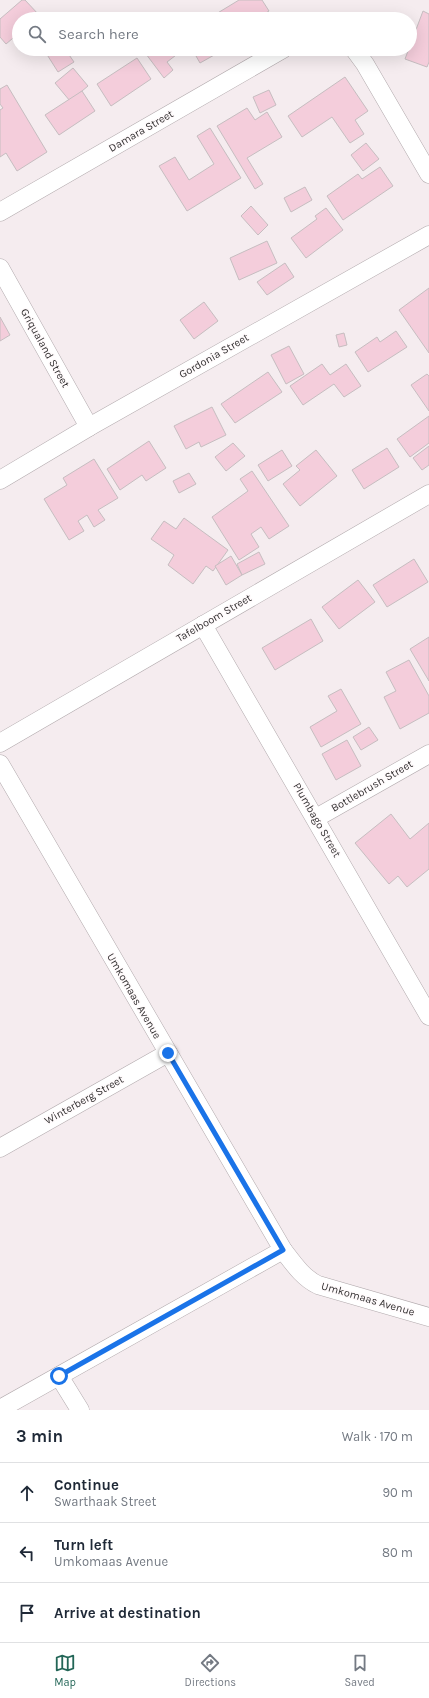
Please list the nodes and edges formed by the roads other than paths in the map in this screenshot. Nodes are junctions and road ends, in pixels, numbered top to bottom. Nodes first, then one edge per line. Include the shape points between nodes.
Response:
1 (271, 56) edge
2 (359, 56) edge
3 (429, 174) edge
4 (0, 212) edge
5 (429, 234) edge
6 (0, 268) edge
7 (89, 427) junction
8 (0, 480) edge
9 (429, 494) edge
10 (203, 625) junction
11 (0, 743) edge
12 (429, 754) edge
13 (0, 764) edge
14 (316, 818) junction
15 (429, 1016) edge
16 (168, 1053) junction
17 (0, 1148) edge
18 (283, 1250) junction
19 (429, 1316) edge
20 (59, 1376) junction
21 (0, 1409) edge
22 (80, 1410) edge

1 - 4 street, Damara Street
2 - 3 street
5 - 7 street, Gordonia Street
6 - 7 street, Griqualand Street
7 - 8 street, Gordonia Street
9 - 10 street, Tafelboom Street
10 - 11 street, Tafelboom Street
10 - 14 street, Plumbago Street
12 - 14 street, Bottlebrush Street
13 - 16 street, Umkomaas Avenue
14 - 15 street, Plumbago Street
16 - 17 street, Winterberg Street
16 - 18 street, Umkomaas Avenue
18 - 19 street, Umkomaas Avenue via 300,1272 318,1285
18 - 20 street
20 - 21 street
20 - 22 street

